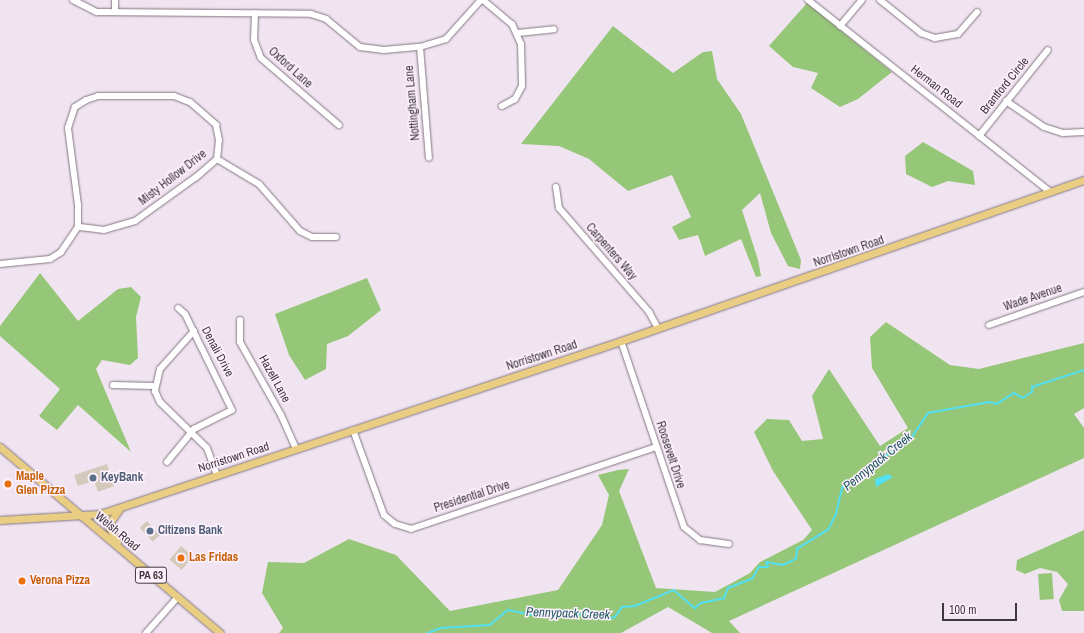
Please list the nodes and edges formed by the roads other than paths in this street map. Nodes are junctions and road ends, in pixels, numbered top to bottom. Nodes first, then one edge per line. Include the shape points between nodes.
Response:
1 (73, 0) edge
2 (115, 0) edge
3 (482, 0) edge
4 (808, 0) edge
5 (862, 0) edge
6 (880, 0) edge
7 (115, 11) junction
8 (977, 12) dead end
9 (255, 13) junction
10 (840, 26) junction
11 (554, 29) dead end
12 (518, 32) junction
13 (420, 47) junction
14 (1048, 50) dead end
15 (1006, 100) junction
16 (502, 106) dead end
17 (339, 125) dead end
18 (1084, 132) edge
19 (980, 136) junction
20 (429, 158) dead end
21 (217, 159) junction
22 (1084, 180) edge
23 (556, 187) dead end
24 (1050, 192) junction
25 (78, 227) junction
26 (336, 237) dead end
27 (0, 264) edge
28 (1084, 292) edge
29 (178, 308) dead end
30 (240, 320) dead end
31 (989, 325) dead end
32 (658, 328) junction
33 (194, 331) junction
34 (621, 341) junction
35 (113, 385) dead end
36 (154, 386) junction
37 (353, 430) junction
38 (192, 432) junction
39 (656, 447) junction
40 (0, 448) edge
41 (296, 449) junction
42 (167, 462) dead end
43 (217, 475) junction
44 (126, 506) junction
45 (82, 517) junction
46 (0, 520) edge
47 (729, 544) dead end
48 (136, 562) junction
49 (178, 597) junction
50 (146, 633) edge
51 (220, 633) edge

1 - 7 street via 88,10
2 - 7 street
3 - 12 street
3 - 13 street via 451,36
4 - 10 street, Herman Road
5 - 10 street
6 - 8 street via 921,33 935,38 958,34
7 - 9 street
9 - 13 street via 319,16 367,49
9 - 17 street, Oxford Lane via 254,40 261,58
10 - 19 street, Herman Road
11 - 12 street
12 - 16 street via 522,86 515,99
13 - 20 street, Nottingham Lane
14 - 15 street, Brantford Circle
15 - 18 street via 1044,127 1063,132
15 - 19 street, Brantford Circle
19 - 24 street, Herman Road
21 - 25 street, Misty Hollow Drive via 135,221 104,230
21 - 25 street, Misty Hollow Drive via 219,140 216,125 190,102 174,96 98,96 86,100 75,107 68,128 78,205
21 - 26 street via 259,184 300,231 312,237
22 - 24 main road, Norristown Road
23 - 32 street, Carpenters Way via 559,208 649,312
24 - 32 main road, Norristown Road
25 - 27 street via 61,252 50,259
28 - 31 street, Wade Avenue
29 - 33 street, Denali Drive
30 - 41 street, Hazell Lane via 240,342 281,415
32 - 34 main road, Norristown Road
33 - 36 street via 160,369
33 - 38 street, Denali Drive via 232,410
34 - 37 main road, Norristown Road
34 - 39 street, Roosevelt Drive
35 - 36 street
36 - 38 street via 160,402
37 - 39 street, Presidential Drive via 384,515 395,524 411,529
37 - 41 main road, Norristown Road
38 - 42 street
38 - 43 street via 207,448
39 - 47 street, Roosevelt Drive via 688,533 700,540
40 - 45 main road, Welsh Road / PA 63
41 - 43 main road, Norristown Road
43 - 44 main road, Norristown Road
44 - 45 main road, Norristown Road
44 - 48 main road via 113,515 109,531
45 - 46 main road, Norristown Road
45 - 48 main road, Welsh Road / PA 63
48 - 49 main road, Welsh Road / PA 63
49 - 50 street
49 - 51 main road, Welsh Road / PA 63

